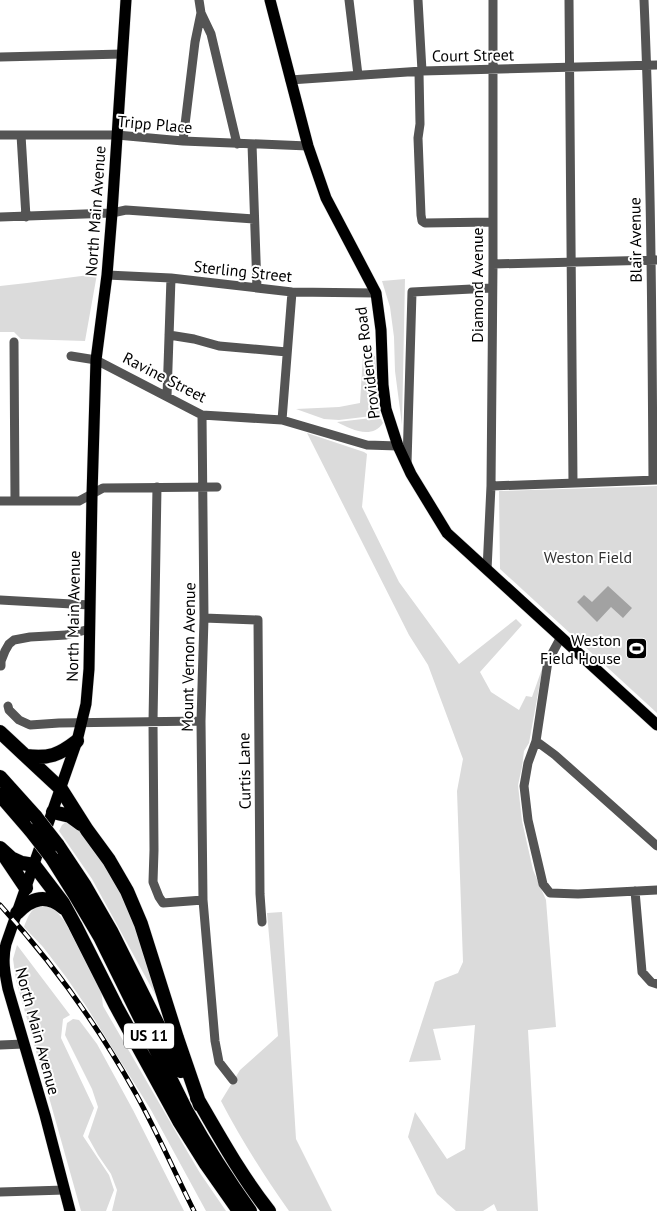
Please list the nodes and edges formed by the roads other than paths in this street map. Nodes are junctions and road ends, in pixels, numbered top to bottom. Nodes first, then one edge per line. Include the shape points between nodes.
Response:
1 (126, 0) edge
2 (199, 0) edge
3 (270, 0) edge
4 (349, 0) edge
5 (418, 0) edge
6 (493, 0) edge
7 (569, 0) edge
8 (644, 0) edge
9 (201, 13) junction
10 (123, 54) junction
11 (0, 57) edge
12 (646, 65) junction
13 (657, 65) edge
14 (570, 67) junction
15 (492, 70) junction
16 (420, 71) junction
17 (358, 75) junction
18 (290, 80) junction
19 (21, 135) junction
20 (117, 135) junction
21 (0, 136) edge
22 (183, 141) junction
23 (237, 144) junction
24 (252, 144) junction
25 (308, 146) junction
26 (112, 214) junction
27 (0, 217) edge
28 (26, 217) junction
29 (254, 219) junction
30 (493, 222) junction
31 (654, 260) edge
32 (571, 262) junction
33 (493, 264) junction
34 (106, 275) junction
35 (171, 278) junction
36 (257, 288) junction
37 (492, 288) junction
38 (292, 292) junction
39 (376, 293) junction
40 (169, 336) junction
41 (14, 342) dead end
42 (287, 352) junction
43 (71, 356) dead end
44 (96, 360) junction
45 (167, 396) junction
46 (202, 415) junction
47 (282, 420) junction
48 (398, 446) junction
49 (407, 466) junction
50 (655, 480) edge
51 (573, 483) junction
52 (491, 486) junction
53 (156, 487) junction
54 (203, 487) junction
55 (217, 487) dead end
56 (92, 495) junction
57 (0, 501) edge
58 (16, 501) junction
59 (487, 570) junction
60 (0, 600) edge
61 (90, 605) junction
62 (204, 618) junction
63 (90, 629) junction
64 (561, 637) junction
65 (0, 666) edge
66 (8, 706) dead end
67 (201, 721) junction
68 (152, 722) junction
69 (82, 723) junction
70 (657, 725) edge
71 (0, 732) edge
72 (536, 740) junction
73 (77, 741) junction
74 (26, 756) junction
75 (0, 777) edge
76 (61, 789) junction
77 (0, 795) edge
78 (53, 812) junction
79 (87, 830) junction
80 (657, 846) edge
81 (0, 849) edge
82 (34, 865) junction
83 (26, 888) junction
84 (657, 890) edge
85 (636, 891) junction
86 (203, 900) junction
87 (68, 912) junction
88 (17, 913) junction
89 (262, 922) dead end
90 (2, 955) edge
91 (657, 984) edge
92 (24, 1044) junction
93 (0, 1045) edge
94 (233, 1080) dead end
95 (200, 1105) junction
96 (64, 1190) junction
97 (0, 1192) edge
98 (70, 1211) edge
99 (239, 1211) edge
100 (250, 1211) edge
101 (269, 1211) edge

1 - 10 main road, North Main Avenue
2 - 9 street
3 - 18 main road, Providence Road
4 - 17 street
5 - 16 street
6 - 15 street, Diamond Avenue
7 - 14 street
8 - 12 street, Blair Avenue
9 - 22 street
9 - 23 street via 211,34
10 - 11 street
10 - 20 main road, North Main Avenue
12 - 13 street, Court Street
12 - 14 street, Court Street
12 - 31 street, Blair Avenue
14 - 15 street, Court Street
14 - 32 street
15 - 16 street, Court Street
15 - 30 street, Diamond Avenue
16 - 17 street, Court Street
16 - 30 street via 418,138 422,221
17 - 18 street, Court Street
18 - 25 main road, Providence Road
19 - 20 street, Tripp Place
19 - 21 street, Tripp Place
19 - 28 street
20 - 22 street, Tripp Place
20 - 26 main road, North Main Avenue
22 - 23 street, Tripp Place
23 - 24 street, Tripp Place
24 - 25 street, Tripp Place
24 - 29 street
25 - 39 main road, Providence Road via 326,198
26 - 28 street
26 - 29 street via 126,210
26 - 34 main road, North Main Avenue
27 - 28 street
29 - 36 street
30 - 33 street, Diamond Avenue
31 - 32 street
31 - 50 street, Blair Avenue
32 - 33 street
32 - 51 street
33 - 37 street, Diamond Avenue
34 - 35 street, Sterling Street
34 - 44 main road, North Main Avenue
35 - 36 street, Sterling Street
35 - 40 street
36 - 38 street, Sterling Street
37 - 49 street via 412,292
37 - 52 street, Diamond Avenue
38 - 39 street, Sterling Street
38 - 42 street
39 - 48 main road, Providence Road via 386,409
40 - 42 street via 219,346
40 - 45 street
41 - 58 street
42 - 47 street
43 - 44 street, Ravine Street
44 - 45 street, Ravine Street
44 - 56 main road, North Main Avenue
45 - 46 street, Ravine Street
46 - 47 street, Ravine Street
46 - 54 street, Mount Vernon Avenue
47 - 48 street, Ravine Street via 367,445
48 - 49 main road, Providence Road
49 - 59 main road, Providence Road via 447,534
50 - 51 street
51 - 52 street
52 - 59 street, Diamond Avenue
53 - 54 street
53 - 56 street via 103,488
53 - 68 street
54 - 55 street
54 - 62 street, Mount Vernon Avenue
56 - 58 street via 79,501
56 - 61 main road, North Main Avenue
57 - 58 street
59 - 64 main road, Providence Road
60 - 61 street
61 - 63 main road, North Main Avenue
62 - 67 street, Mount Vernon Avenue
62 - 89 street, Curtis Lane via 258,620
63 - 65 street via 66,635 14,640 4,652
63 - 69 main road, North Main Avenue via 88,687
64 - 70 main road, Providence Road
64 - 72 street via 548,661
66 - 69 street via 19,720 30,725
67 - 68 street
67 - 86 street, Mount Vernon Avenue
68 - 69 street
68 - 86 street via 153,882 163,903
69 - 73 main road, North Main Avenue
71 - 74 highway
72 - 80 street
72 - 85 street via 524,786 528,820 543,884 550,893
73 - 74 highway via 52,756
73 - 76 main road, North Main Avenue
74 - 76 highway
75 - 95 highway, US 11, bridge via 57,844 99,909
76 - 78 main road, North Main Avenue
76 - 79 highway
77 - 100 highway, US 11, bridge via 52,858 74,893 100,937 187,1112
78 - 79 highway via 70,816
78 - 82 main road, North Main Avenue
79 - 95 highway via 119,876 135,908
81 - 82 highway via 16,861
81 - 83 highway
82 - 83 main road, North Main Avenue
82 - 87 highway
83 - 88 main road, North Main Avenue
84 - 85 street
85 - 91 street via 642,972
86 - 94 street, Mount Vernon Avenue via 215,1041 219,1062
87 - 88 highway via 45,899 26,904
87 - 99 highway via 179,1121
88 - 90 main road, North Main Avenue
90 - 92 main road, North Main Avenue
92 - 93 street
92 - 96 main road, North Main Avenue
95 - 101 highway, US 11
96 - 97 street
96 - 98 main road, North Main Avenue

